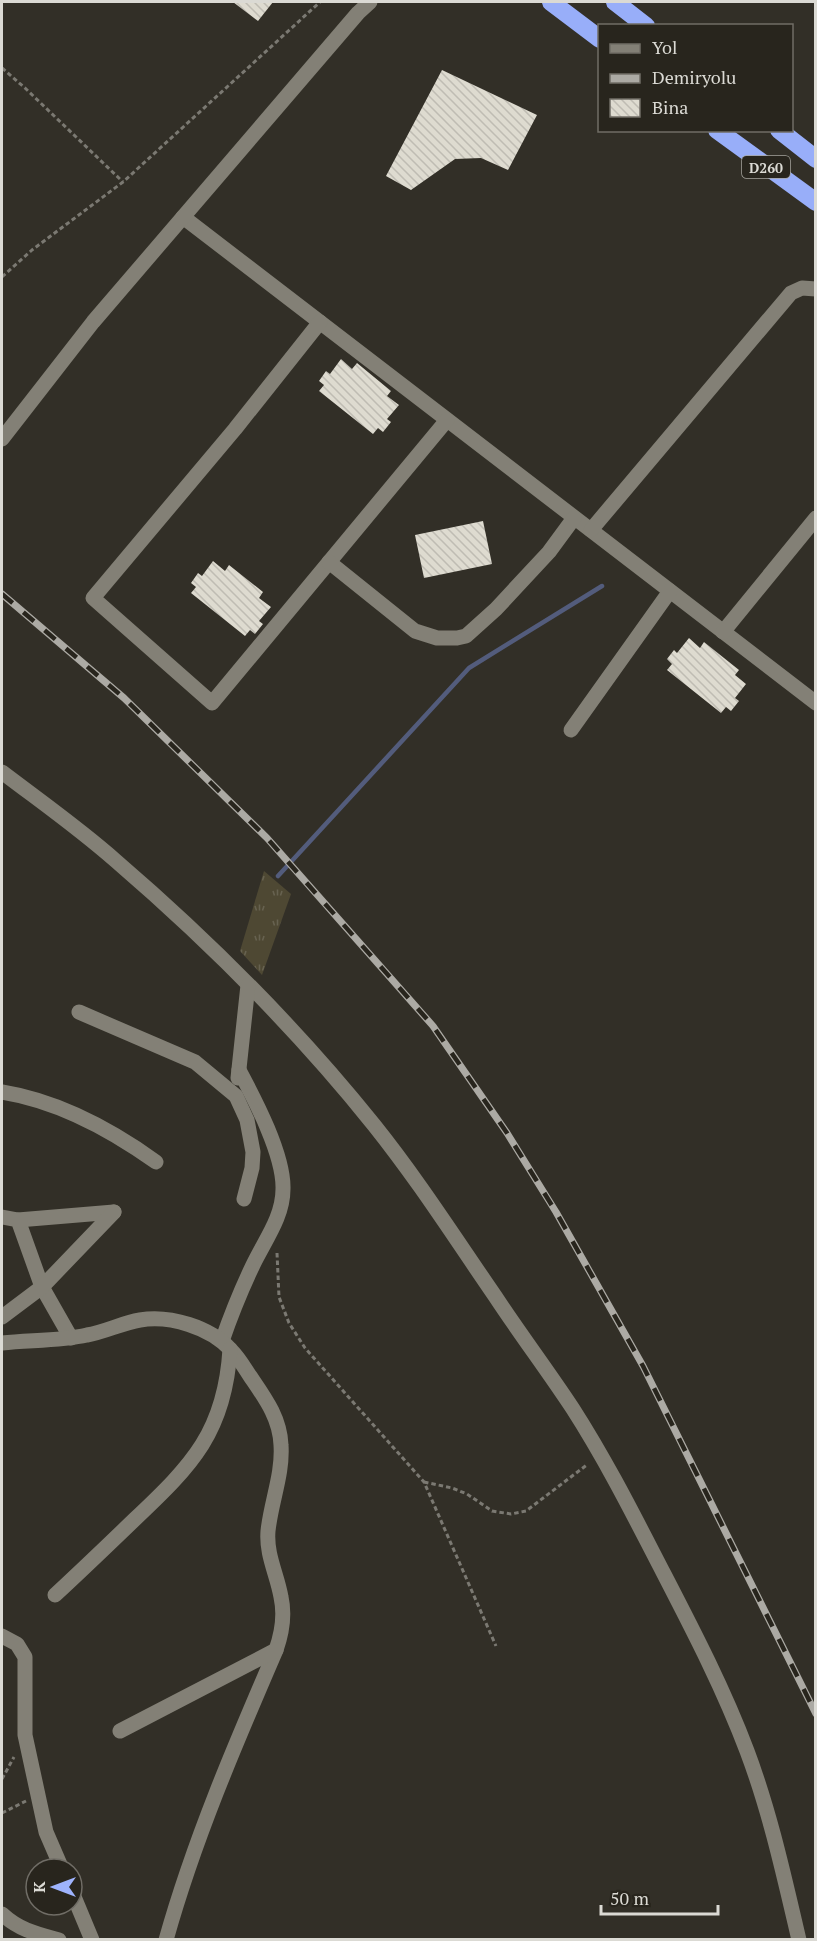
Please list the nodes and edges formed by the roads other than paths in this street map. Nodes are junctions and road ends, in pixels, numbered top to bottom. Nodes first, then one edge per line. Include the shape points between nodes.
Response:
1 (370, 2) edge
2 (551, 2) edge
3 (615, 2) edge
4 (643, 24) edge
5 (598, 37) edge
6 (720, 132) edge
7 (782, 132) edge
8 (816, 159) edge
9 (816, 202) edge
10 (183, 217) junction
11 (816, 289) edge
12 (320, 322) junction
13 (447, 420) junction
14 (2, 439) edge
15 (574, 518) junction
16 (816, 518) edge
17 (591, 531) junction
18 (329, 562) junction
19 (670, 591) junction
20 (723, 632) junction
21 (816, 703) edge
22 (571, 730) dead end
23 (2, 772) edge
24 (248, 985) junction
25 (79, 1012) dead end
26 (239, 1070) junction
27 (2, 1092) edge
28 (236, 1096) junction
29 (156, 1162) dead end
30 (244, 1199) dead end
31 (2, 1217) edge
32 (18, 1220) junction
33 (42, 1287) junction
34 (2, 1317) edge
35 (71, 1338) junction
36 (2, 1342) edge
37 (226, 1345) junction
38 (55, 1595) dead end
39 (2, 1636) edge
40 (276, 1650) junction
41 (120, 1731) dead end
42 (57, 1857) edge
43 (2, 1914) edge
44 (82, 1917) edge
45 (59, 1940) edge
46 (92, 1940) edge
47 (166, 1940) edge
48 (800, 1940) edge

1 - 10 street
2 - 5 highway
3 - 4 highway
6 - 9 highway, D260
7 - 8 highway, D260
10 - 12 street
10 - 14 street via 93,322
11 - 17 street via 802,288 791,293
12 - 13 street
12 - 18 street via 93,598 212,702
13 - 15 street
13 - 18 street
15 - 17 street
15 - 18 street via 549,552 496,609 466,636 457,638 437,638 415,631
16 - 20 street
17 - 19 street
19 - 20 street
19 - 22 street
20 - 21 street
23 - 24 street via 113,858
24 - 26 street
24 - 48 street via 333,1076 405,1165 549,1373 598,1451 732,1713 768,1815
25 - 28 street via 195,1062
26 - 28 street
26 - 37 street via 272,1143 282,1171 283,1190 277,1219 242,1288
27 - 29 street via 76,1115
28 - 30 street via 247,1120 253,1152
31 - 32 street
32 - 33 street
32 - 33 street via 114,1212
33 - 34 street
33 - 35 street
35 - 36 street
35 - 37 street via 131,1322 161,1319 200,1329
37 - 38 street via 226,1386 195,1457 167,1489
37 - 40 street via 266,1399 280,1432 280,1465 268,1535 270,1561 283,1608
39 - 42 street via 13,1640 25,1656 25,1735 46,1832
40 - 41 street
40 - 47 street via 208,1812
43 - 45 street via 28,1932
44 - 46 street

